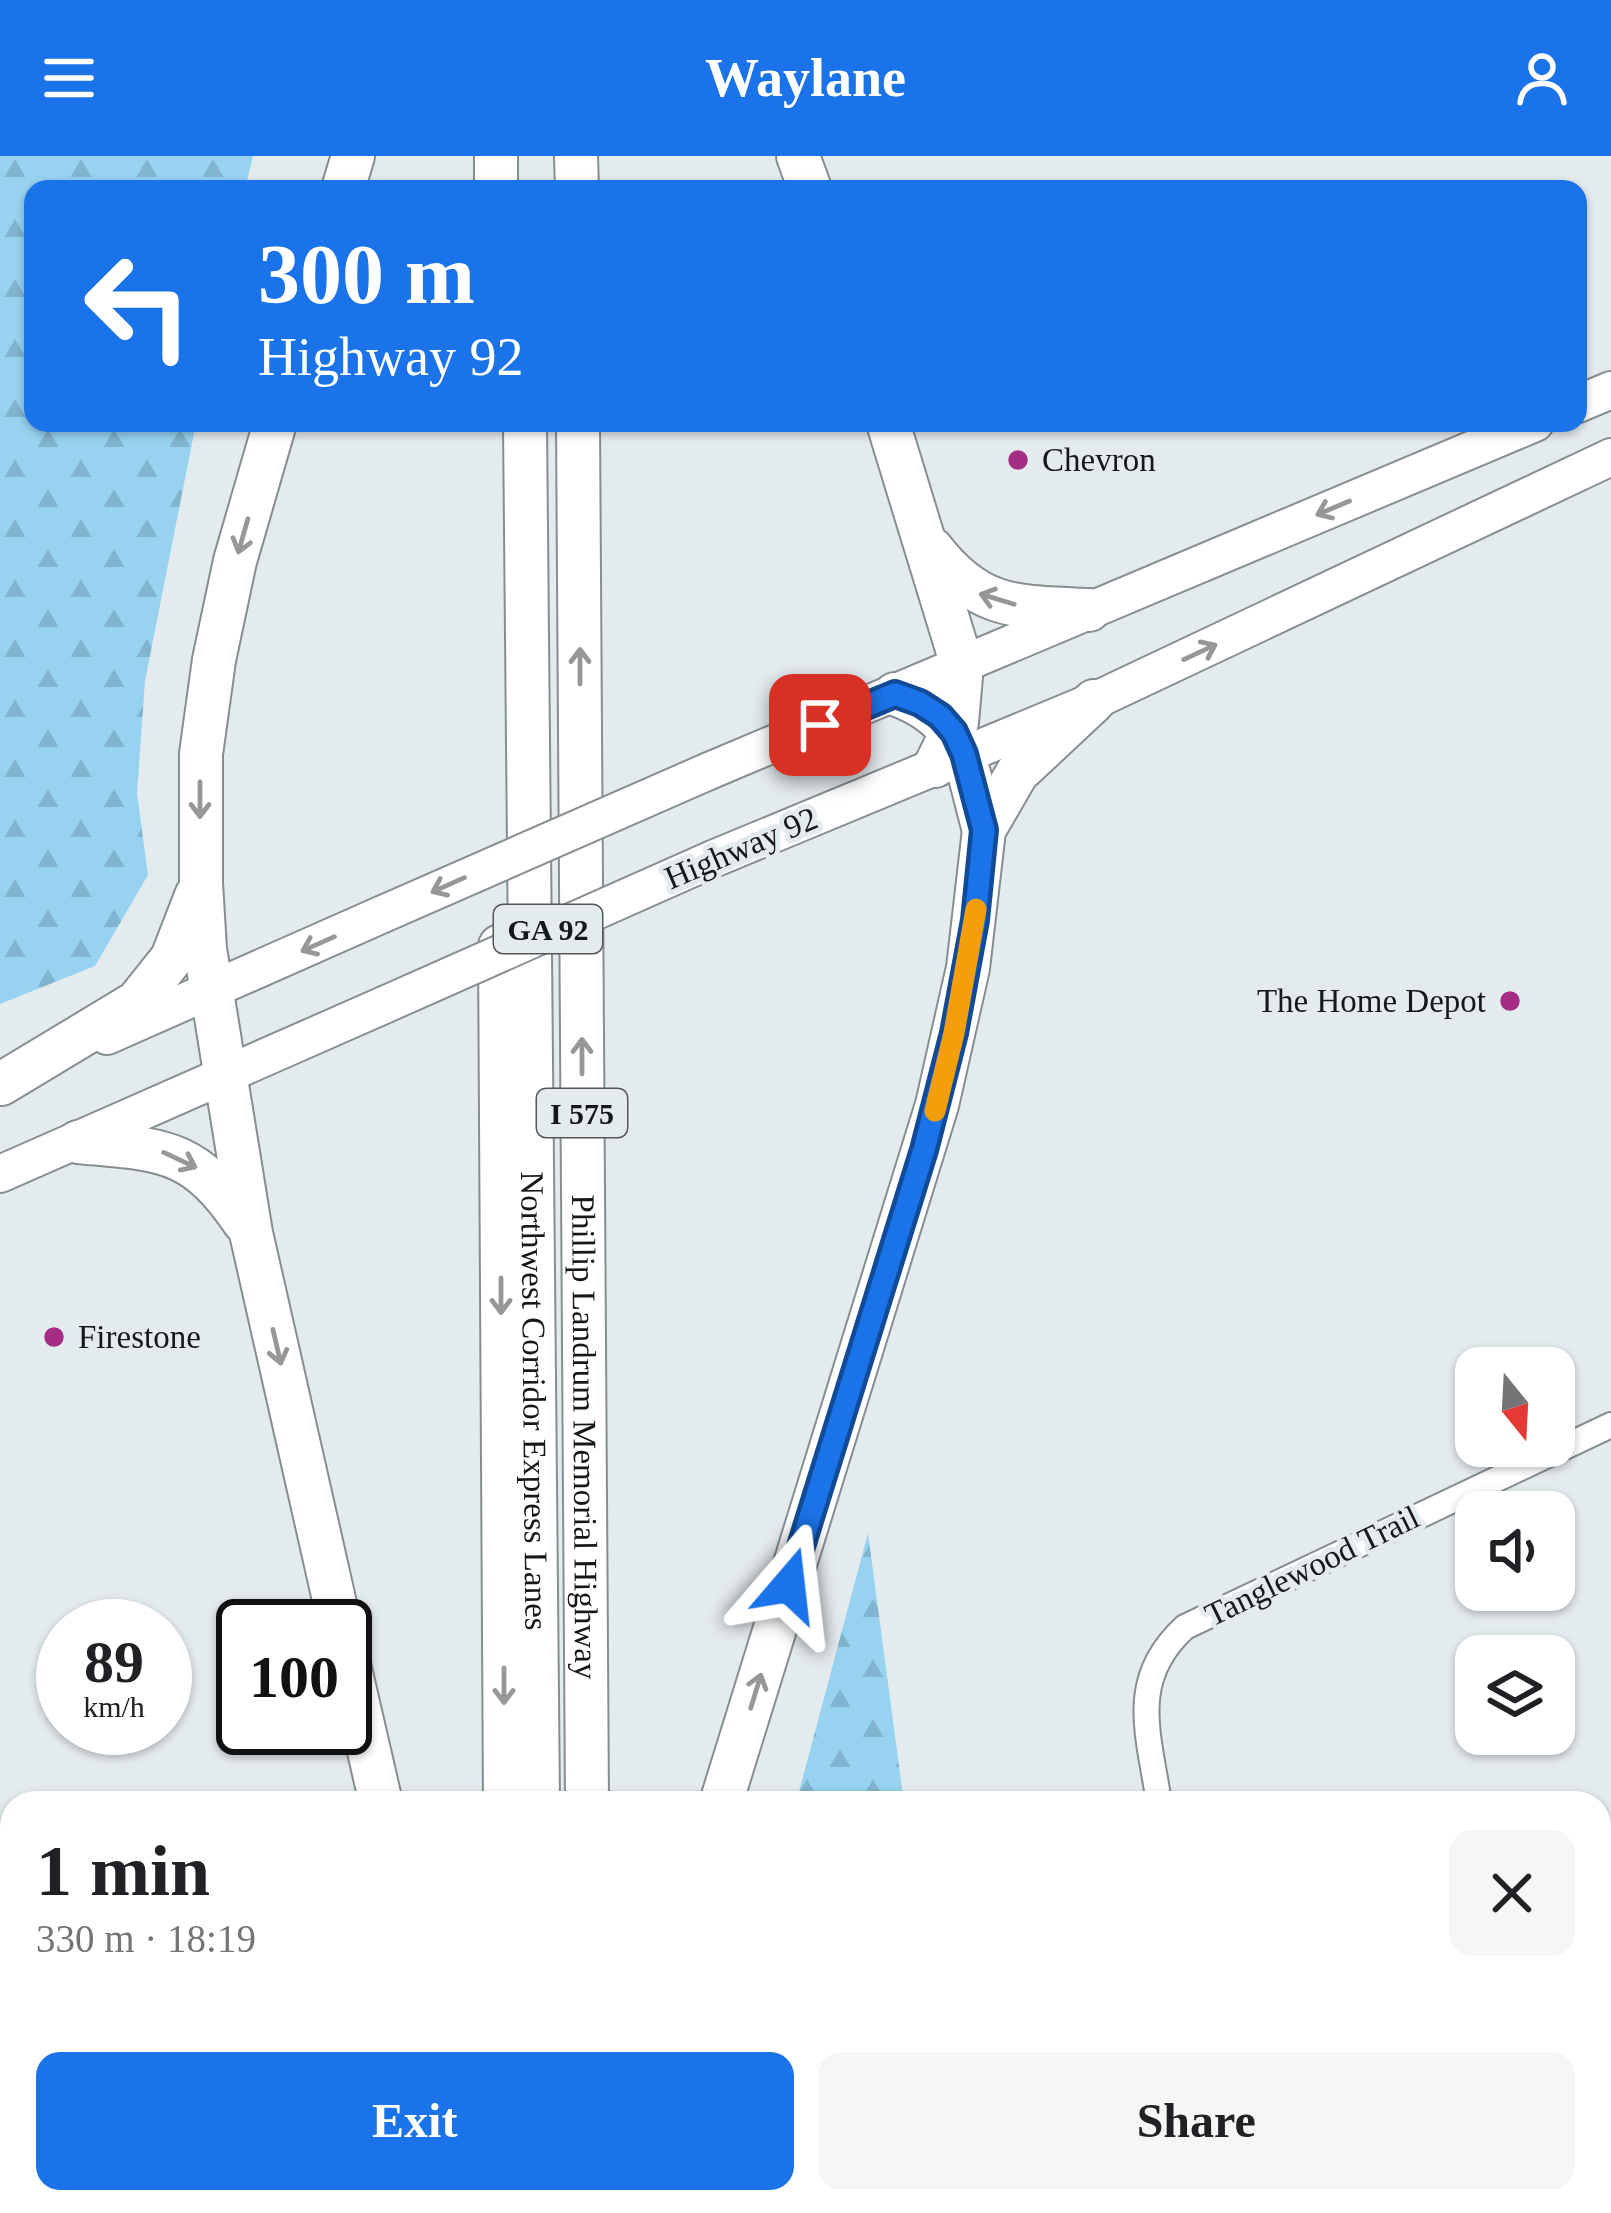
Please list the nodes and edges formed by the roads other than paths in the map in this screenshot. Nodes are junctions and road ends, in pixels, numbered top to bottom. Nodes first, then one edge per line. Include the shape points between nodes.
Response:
1 (272, 432) edge
2 (497, 432) edge
3 (525, 432) edge
4 (578, 432) edge
5 (891, 432) edge
6 (1446, 432) edge
7 (1514, 432) edge
8 (1611, 457) edge
9 (1419, 472) junction
10 (926, 542) junction
11 (1089, 610) junction
12 (962, 665) junction
13 (895, 694) junction
14 (1094, 701) junction
15 (951, 751) junction
16 (984, 830) junction
17 (201, 884) junction
18 (214, 989) junction
19 (228, 1073) junction
20 (0, 1084) edge
21 (77, 1142) junction
22 (0, 1174) edge
23 (251, 1233) junction
24 (1611, 1425) edge
25 (334, 1599) edge
26 (370, 1755) edge
27 (378, 1791) edge
28 (505, 1791) edge
29 (538, 1791) edge
30 (587, 1791) edge
31 (725, 1791) edge
32 (1159, 1791) edge

1 -> 17 highway via 223,611 205,717
2 -> 28 highway, I 575
3 - 29 highway, Northwest Corridor Express Lanes
30 -> 4 highway, Phillip Landrum Memorial Highway / I 575
5 - 10 highway
6 - 9 main road
7 - 9 main road, GA 92
14 -> 8 main road, Highway 92 / GA 92
9 -> 11 main road, GA 92
11 -> 10 highway via 983,598
10 - 12 highway
11 - 12 main road, GA 92
12 - 13 main road, GA 92
12 - 15 highway
13 - 15 highway via 920,703
13 -> 18 main road, GA 92, bridge
14 - 15 main road, Highway 92 / GA 92
14 - 16 highway via 1016,773
15 - 16 highway
15 - 19 main road, Highway 92 / GA 92, bridge
31 -> 16 highway via 931,1127 968,968
17 - 18 highway
17 - 20 highway via 172,958 137,1002
18 - 19 highway
18 - 20 main road, GA 92
19 - 21 main road, Highway 92 / GA 92
19 - 23 highway
21 - 22 main road, Highway 92 / GA 92
21 -> 23 highway via 155,1149 190,1162
23 -> 25 highway
24 - 32 street, Tanglewood Trail via 1185,1628 1165,1645 1146,1688
26 - 27 highway

